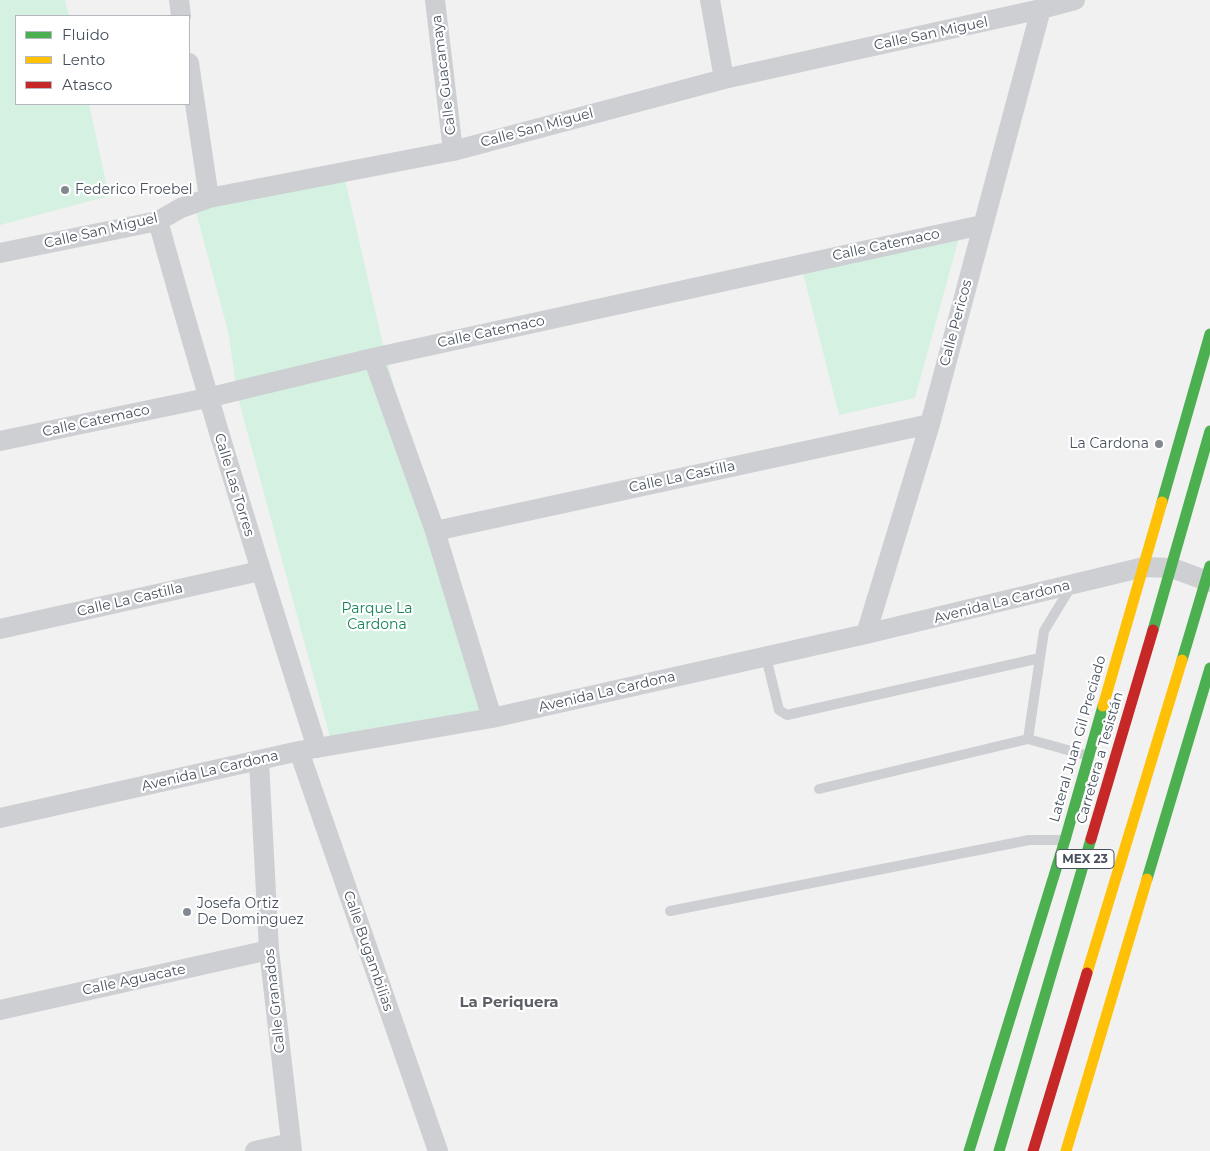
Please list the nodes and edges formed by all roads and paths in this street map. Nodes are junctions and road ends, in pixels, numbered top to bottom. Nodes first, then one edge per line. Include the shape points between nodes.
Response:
1 (179, 0) edge
2 (435, 0) edge
3 (710, 0) edge
4 (1076, 0) edge
5 (1041, 9) junction
6 (182, 15) edge
7 (190, 69) edge
8 (724, 80) junction
9 (453, 151) junction
10 (210, 198) junction
11 (158, 221) junction
12 (982, 225) junction
13 (0, 253) edge
14 (1210, 334) edge
15 (373, 358) junction
16 (207, 398) junction
17 (1210, 423) edge
18 (930, 424) junction
19 (1183, 430) junction
20 (1210, 432) edge
21 (0, 441) edge
22 (435, 531) junction
23 (1144, 567) junction
24 (1172, 568) junction
25 (260, 571) junction
26 (1209, 576) edge
27 (1073, 584) junction
28 (0, 629) edge
29 (866, 634) junction
30 (766, 657) junction
31 (1040, 658) junction
32 (1210, 668) edge
33 (492, 718) junction
34 (1028, 739) junction
35 (308, 750) junction
36 (1089, 756) junction
37 (258, 761) junction
38 (819, 789) dead end
39 (0, 818) edge
40 (1065, 840) junction
41 (670, 911) dead end
42 (269, 950) junction
43 (0, 1010) edge
44 (291, 1147) edge
45 (255, 1151) edge
46 (438, 1151) edge
47 (969, 1151) edge
48 (999, 1151) edge
49 (1033, 1151) edge
50 (1066, 1151) edge

1 - 6 street
2 - 9 street, Calle Guacamaya
3 - 8 street
4 - 5 street, Calle San Miguel
5 - 8 street, Calle San Miguel
5 - 12 street, Calle Pericos
7 - 10 street
8 - 9 street, Calle San Miguel
9 - 10 street, Calle San Miguel
10 - 11 street, Calle San Miguel via 181,208
11 - 13 street, Calle San Miguel
11 - 16 street, Calle Las Torres
12 - 15 street, Calle Catemaco
12 - 18 street, Calle Pericos
14 - 19 main road, Lateral Juan Gil Preciado
15 - 16 street, Calle Catemaco
15 - 22 street
16 - 21 street, Calle Catemaco
16 - 25 street, Calle Las Torres
17 - 19 street
18 - 22 street, Calle La Castilla
18 - 29 street, Calle Pericos
19 - 23 main road, Lateral Juan Gil Preciado
20 - 24 main road, Carretera a Tesistán / MEX 23
22 - 33 street
23 - 24 street, Avenida La Cardona
23 - 27 street, Avenida La Cardona
23 - 36 main road, Lateral Juan Gil Preciado
24 - 26 street, Avenida La Cardona
24 - 48 main road, Carretera a Tesistán / MEX 23
25 - 28 street, Calle La Castilla
25 - 35 street, Calle Las Torres
26 - 49 main road, MEX 23
27 - 29 street, Avenida La Cardona
27 - 31 lane via 1044,630
29 - 30 street, Avenida La Cardona
30 - 31 lane via 779,710 787,715
30 - 33 street, Avenida La Cardona
31 - 34 lane
32 - 50 main road
33 - 35 street, Avenida La Cardona
34 - 36 lane
34 - 38 lane
35 - 37 street, Avenida La Cardona
35 - 46 street, Calle Bugambilias
36 - 40 main road, Lateral Juan Gil Preciado
37 - 39 street, Avenida La Cardona
37 - 42 street, Calle Granados
40 - 41 lane via 1029,840
40 - 47 main road, Lateral Juan Gil Preciado
42 - 43 street, Calle Aguacate
42 - 44 street, Calle Granados
44 - 45 street

